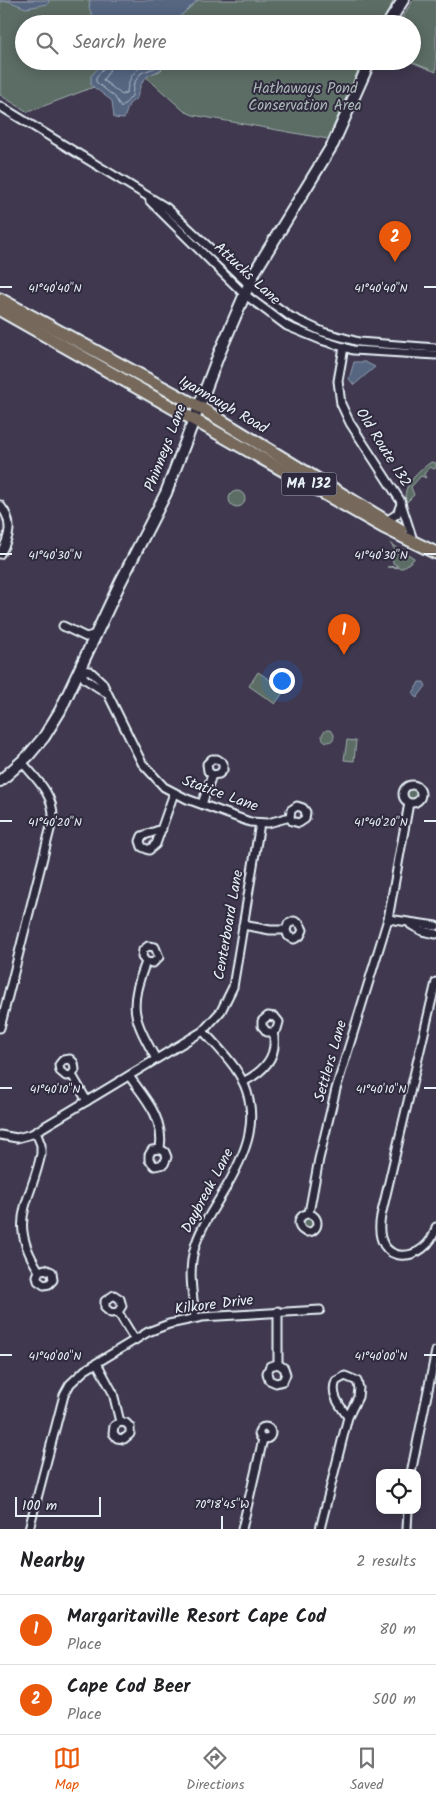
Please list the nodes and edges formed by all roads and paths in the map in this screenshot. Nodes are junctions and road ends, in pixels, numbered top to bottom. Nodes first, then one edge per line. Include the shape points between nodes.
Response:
1 (403, 0) edge
2 (394, 15) edge
3 (366, 70) edge
4 (0, 106) edge
5 (246, 289) junction
6 (0, 298) edge
7 (0, 310) edge
8 (344, 347) junction
9 (436, 348) edge
10 (436, 356) edge
11 (199, 407) junction
12 (194, 420) junction
13 (401, 503) junction
14 (0, 505) edge
15 (388, 520) junction
16 (412, 537) junction
17 (432, 552) edge
18 (0, 554) edge
19 (63, 626) dead end
20 (97, 634) junction
21 (79, 670) junction
22 (22, 762) junction
23 (212, 775) dead end
24 (0, 781) edge
25 (174, 793) junction
26 (409, 803) dead end
27 (202, 804) junction
28 (290, 816) dead end
29 (260, 823) junction
30 (162, 829) dead end
31 (388, 919) junction
32 (408, 924) junction
33 (244, 925) junction
34 (436, 926) edge
35 (286, 930) dead end
36 (436, 934) edge
37 (146, 962) dead end
38 (436, 982) edge
39 (434, 996) edge
40 (0, 1028) edge
41 (203, 1031) junction
42 (273, 1032) dead end
43 (156, 1059) junction
44 (72, 1075) dead end
45 (129, 1076) junction
46 (243, 1082) junction
47 (87, 1101) junction
48 (36, 1132) junction
49 (0, 1135) edge
50 (160, 1149) dead end
51 (309, 1213) dead end
52 (436, 1227) edge
53 (434, 1242) edge
54 (39, 1271) dead end
55 (320, 1310) dead end
56 (278, 1311) junction
57 (118, 1312) dead end
58 (195, 1318) junction
59 (135, 1340) junction
60 (436, 1351) edge
61 (97, 1363) junction
62 (278, 1364) dead end
63 (348, 1417) junction
64 (120, 1422) dead end
65 (263, 1439) dead end
66 (412, 1469) edge
67 (408, 1514) edge
68 (29, 1529) edge
69 (242, 1529) edge
70 (320, 1529) edge
71 (408, 1529) edge

1 - 2 main road
3 - 5 main road, Phinneys Lane via 333,144
4 - 5 street, Attucks Lane via 145,195
5 - 8 street, Attucks Lane via 287,326
5 - 9 street, Attucks Lane via 291,317 334,336 381,346
5 - 11 main road, Phinneys Lane
6 - 11 main road, Iyannough Road / MA 132
7 - 12 main road, Iyannough Road / MA 132
8 - 10 street, Attucks Lane
8 - 13 street, Old Route 132 via 338,381 341,404
11 - 12 main road, Phinneys Lane
11 - 15 main road, Iyannough Road / MA 132
12 - 17 main road, Iyannough Road / MA 132
12 - 20 main road, Phinneys Lane via 166,493
13 - 15 street, Old Route 132 via 397,514
13 - 16 street, Old Route 132
14 - 18 street via 10,528
15 - 16 main road, Iyannough Road / MA 132
16 - 17 main road, Iyannough Road / MA 132
19 - 20 street via 86,636
20 - 21 main road, Phinneys Lane
21 - 22 main road, Phinneys Lane via 49,730
21 - 25 street, Statice Lane via 93,672 102,682 142,763 156,780
22 - 24 main road, Phinneys Lane
22 - 40 street via 50,797 53,818
23 - 27 street
25 - 27 street, Statice Lane
25 - 30 street
26 - 31 street, Settlers Lane
27 - 29 street, Statice Lane
28 - 29 street, Statice Lane
29 - 33 street, Centerboard Lane
31 - 32 street
31 - 51 street, Settlers Lane via 336,1089
32 - 34 street
32 - 36 street
33 - 35 street
33 - 41 street, Centerboard Lane via 233,987 221,1011
37 - 43 street via 136,991 134,1012
38 - 39 street
39 - 53 street via 381,1216 380,1232 384,1247 398,1255
41 - 43 street, Centerboard Lane
41 - 46 street, Daybreak Lane
42 - 46 street via 274,1046 269,1062 258,1074
43 - 45 street, Centerboard Lane
44 - 47 street
45 - 47 street, Centerboard Lane
45 - 50 street via 155,1114
46 - 58 street, Daybreak Lane via 250,1108 248,1141 238,1169 203,1227 194,1249 191,1281
47 - 48 street, Centerboard Lane
48 - 49 street, Centerboard Lane via 18,1138
48 - 54 street via 41,1154 24,1205 22,1222 27,1248
52 - 53 street
55 - 56 street, Kilkore Drive
56 - 58 street, Kilkore Drive
56 - 62 street
57 - 59 street
58 - 59 street, Kilkore Drive via 162,1326
59 - 61 street, Kilkore Drive
60 - 66 street
61 - 64 street via 113,1393
61 - 68 street, Kilkore Drive via 74,1379 64,1395
63 - 63 street via 334,1389 336,1381 345,1376 355,1379 359,1388 357,1401
63 - 70 street
65 - 69 street
67 - 71 street

